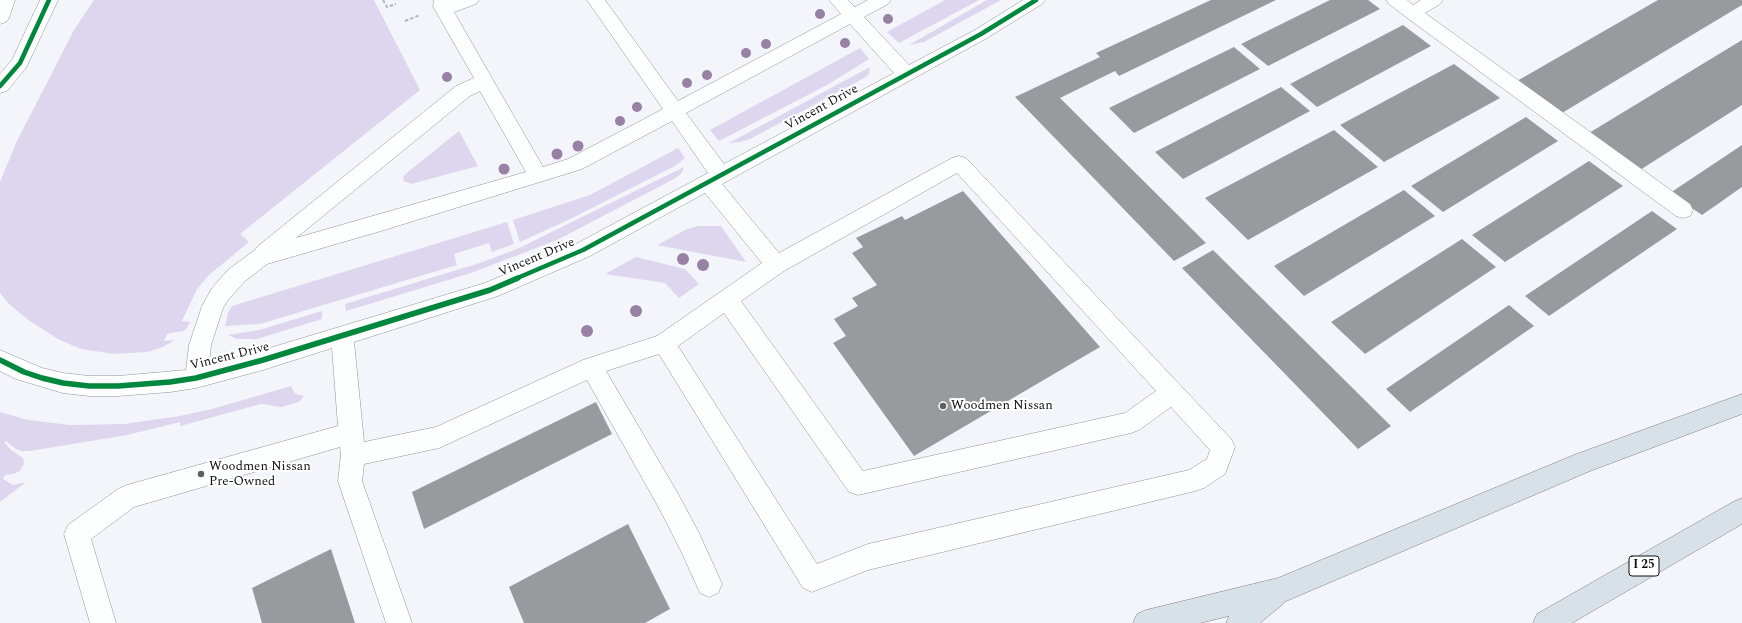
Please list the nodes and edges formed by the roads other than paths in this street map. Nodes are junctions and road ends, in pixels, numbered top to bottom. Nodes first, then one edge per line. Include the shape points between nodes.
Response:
1 (6, 0) edge
2 (49, 0) edge
3 (470, 0) edge
4 (596, 0) edge
5 (838, 0) edge
6 (882, 0) edge
7 (1036, 0) edge
8 (1395, 0) edge
9 (1434, 0) edge
10 (444, 5) edge
11 (1412, 13) junction
12 (853, 16) junction
13 (0, 18) edge
14 (906, 74) junction
15 (485, 81) junction
16 (0, 86) edge
17 (675, 111) junction
18 (538, 176) junction
19 (715, 179) junction
20 (1683, 210) dead end
21 (260, 257) junction
22 (776, 265) junction
23 (727, 299) junction
24 (342, 337) junction
25 (664, 343) junction
26 (0, 360) edge
27 (591, 367) junction
28 (196, 378) junction
29 (1172, 393) junction
30 (1742, 404) edge
31 (352, 444) junction
32 (1742, 510) edge
33 (709, 584) dead end
34 (1278, 591) junction
35 (103, 623) edge
36 (399, 623) edge
37 (1146, 623) edge
38 (1238, 623) edge
39 (1546, 623) edge

1 - 13 street
2 - 16 street via 20,63
3 - 10 street
4 - 17 street
5 - 12 street
6 - 12 street
7 - 14 street, Vincent Drive via 981,34
8 - 11 street
9 - 11 street
10 - 15 street
11 - 20 street
12 - 14 street
12 - 17 street
14 - 19 street, Vincent Drive
15 - 18 street
15 - 21 street via 463,91
17 - 18 street via 584,160
17 - 19 street
18 - 21 street
19 - 22 street
19 - 24 street, Vincent Drive via 583,250 521,278
21 - 28 street via 237,275 213,306 200,345
22 - 23 street
22 - 29 street via 959,163
23 - 25 street
23 - 29 street via 858,484 1131,422
24 - 28 street, Vincent Drive
24 - 31 street
25 - 27 street
25 - 29 street via 812,579 868,557 1195,480 1216,466 1223,447
26 - 28 street, Vincent Drive via 42,378 89,386 147,384
27 - 31 street via 439,437
27 - 33 street via 672,507
30 - 34 highway via 1583,463
31 - 35 street via 126,497 77,534
31 - 36 street via 350,481
32 - 39 highway, I 25
34 - 37 highway
34 - 38 highway

